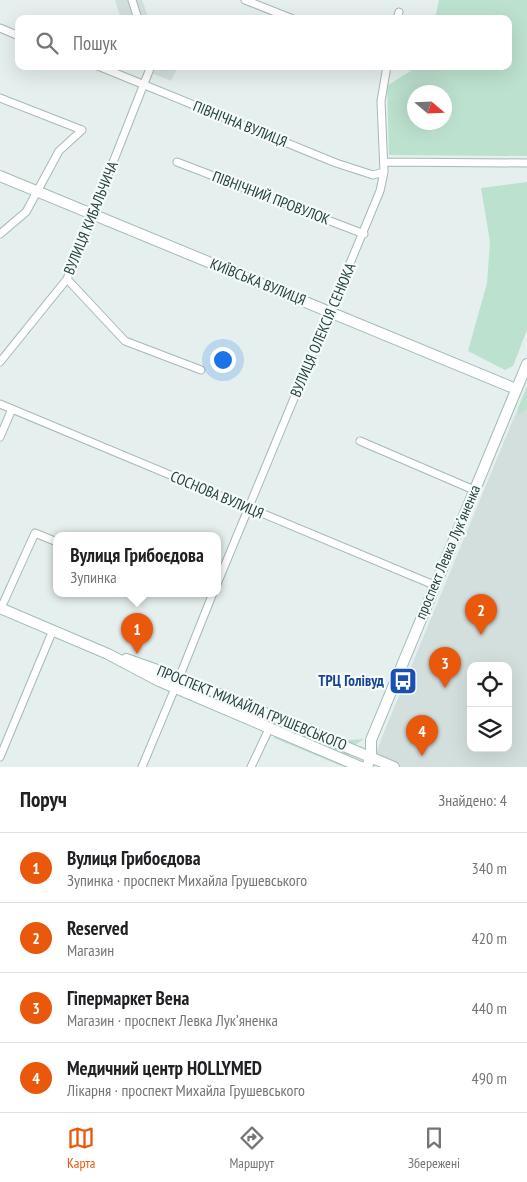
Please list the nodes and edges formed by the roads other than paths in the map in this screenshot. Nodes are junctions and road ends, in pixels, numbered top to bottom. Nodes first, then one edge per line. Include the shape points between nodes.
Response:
1 (132, 0) edge
2 (245, 0) edge
3 (137, 15) edge
4 (283, 15) edge
5 (0, 28) edge
6 (15, 34) edge
7 (107, 70) edge
8 (149, 70) edge
9 (385, 70) edge
10 (143, 86) junction
11 (0, 98) edge
12 (177, 162) dead end
13 (384, 162) junction
14 (527, 163) edge
15 (384, 172) junction
16 (0, 176) edge
17 (37, 192) junction
18 (94, 215) junction
19 (0, 234) edge
20 (364, 234) junction
21 (67, 279) junction
22 (330, 311) junction
23 (0, 362) edge
24 (527, 364) edge
25 (201, 370) dead end
26 (516, 389) junction
27 (0, 404) edge
28 (12, 409) junction
29 (0, 437) edge
30 (360, 441) dead end
31 (474, 490) junction
32 (248, 508) junction
33 (53, 540) edge
34 (221, 574) edge
35 (434, 585) junction
36 (211, 597) edge
37 (0, 608) edge
38 (53, 630) junction
39 (177, 683) junction
40 (269, 728) junction
41 (371, 740) junction
42 (360, 752) junction
43 (371, 756) junction
44 (0, 757) edge
45 (357, 766) edge
46 (142, 767) edge
47 (251, 767) edge
48 (367, 767) edge
49 (394, 767) edge

1 - 3 street
2 - 4 street
5 - 6 street
7 - 10 street, ПІВНІЧНА ВУЛИЦЯ
8 - 10 street, ВУЛИЦЯ КИБАЛЬЧИЧА
9 - 13 street, ВУЛИЦЯ ОЛЕКСІЯ СЕНЮКА via 381,101
10 - 15 street, ПІВНІЧНА ВУЛИЦЯ via 336,163 373,175
10 - 18 street, ВУЛИЦЯ КИБАЛЬЧИЧА
11 - 17 street via 82,130 59,151
12 - 20 street, ПІВНІЧНИЙ ПРОВУЛОК
13 - 14 street
13 - 15 street, ВУЛИЦЯ ОЛЕКСІЯ СЕНЮКА
15 - 20 street, ВУЛИЦЯ ОЛЕКСІЯ СЕНЮКА
16 - 17 main road, КИЇВСЬКА ВУЛИЦЯ
17 - 18 main road, КИЇВСЬКА ВУЛИЦЯ
17 - 19 street via 26,212
18 - 21 street, ВУЛИЦЯ КИБАЛЬЧИЧА
18 - 22 main road, КИЇВСЬКА ВУЛИЦЯ
20 - 22 street, ВУЛИЦЯ ОЛЕКСІЯ СЕНЮКА
21 - 23 street, ВУЛИЦЯ КИБАЛЬЧИЧА
21 - 25 street via 125,342
22 - 26 main road, КИЇВСЬКА ВУЛИЦЯ
22 - 32 street, ВУЛИЦЯ ОЛЕКСІЯ СЕНЮКА
24 - 26 main road, проспект Левка Лукʼяненка
26 - 31 main road, проспект Левка Лукʼяненка
27 - 28 street, СОСНОВА ВУЛИЦЯ
28 - 29 street
28 - 32 street, СОСНОВА ВУЛИЦЯ
30 - 31 street
31 - 35 main road, проспект Левка Лукʼяненка
32 - 34 street, ВУЛИЦЯ ОЛЕКСІЯ СЕНЮКА
32 - 35 street, СОСНОВА ВУЛИЦЯ
33 - 37 street, ПРОСПЕКТ МИХАЙЛА ГРУШЕВСЬКОГО via 35,533
35 - 41 main road, проспект Левка Лукʼяненка
36 - 39 street
37 - 38 main road, ПРОСПЕКТ МИХАЙЛА ГРУШЕВСЬКОГО
38 - 39 main road, ПРОСПЕКТ МИХАЙЛА ГРУШЕВСЬКОГО
38 - 44 street
39 - 40 main road, ПРОСПЕКТ МИХАЙЛА ГРУШЕВСЬКОГО
39 - 42 main road, ПРОСПЕКТ МИХАЙЛА ГРУШЕВСЬКОГО
39 - 46 street
40 - 45 main road, ПРОСПЕКТ МИХАЙЛА ГРУШЕВСЬКОГО
40 - 47 street
41 - 42 main road, проспект Левка Лукʼяненка
41 - 43 main road, проспект Левка Лукʼяненка
42 - 43 main road, ПРОСПЕКТ МИХАЙЛА ГРУШЕВСЬКОГО
42 - 45 main road, проспект Левка Лукʼяненка
43 - 48 main road, проспект Левка Лукʼяненка
43 - 49 main road, ПРОСПЕКТ МИХАЙЛА ГРУШЕВСЬКОГО

